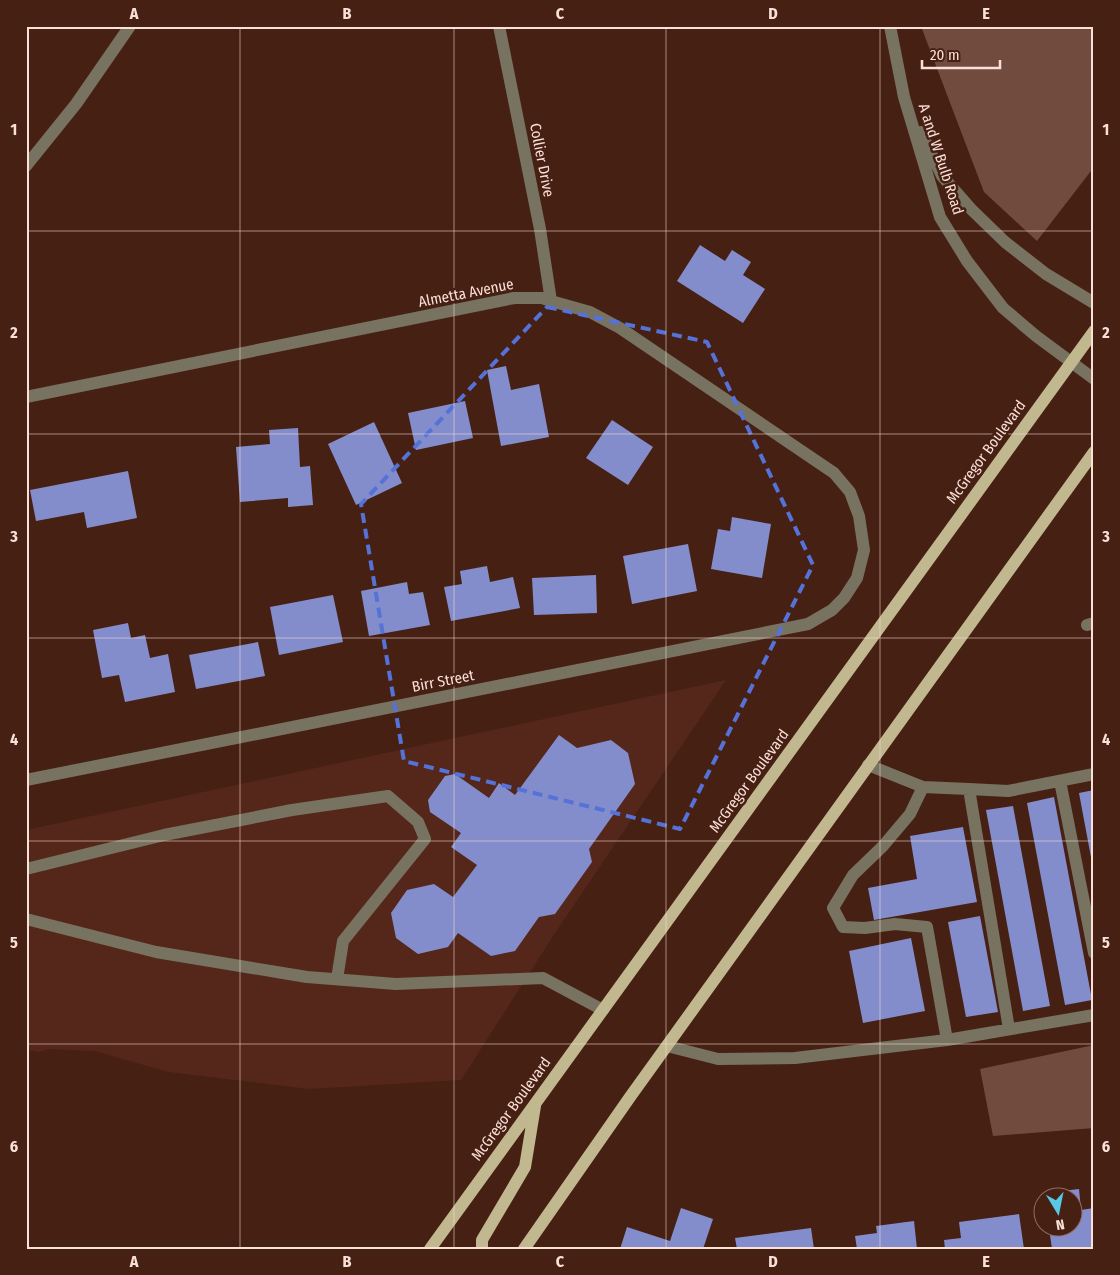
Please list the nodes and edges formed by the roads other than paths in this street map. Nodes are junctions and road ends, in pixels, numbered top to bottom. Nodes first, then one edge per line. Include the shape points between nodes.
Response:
1 (130, 26) edge
2 (499, 26) edge
3 (890, 26) edge
4 (904, 97) junction
5 (26, 166) edge
6 (551, 300) junction
7 (1094, 302) edge
8 (1094, 331) edge
9 (1071, 362) junction
10 (1094, 379) edge
11 (26, 397) edge
12 (1094, 452) edge
13 (851, 587) joint
14 (868, 765) junction
15 (1094, 774) edge
16 (26, 780) edge
17 (1060, 781) junction
18 (923, 787) junction
19 (969, 789) junction
20 (26, 869) edge
21 (26, 919) edge
22 (1094, 953) edge
23 (337, 979) junction
24 (603, 1010) junction
25 (1094, 1014) edge
26 (1009, 1029) junction
27 (946, 1040) junction
28 (667, 1046) junction
29 (535, 1104) junction
30 (430, 1249) edge
31 (482, 1249) edge
32 (524, 1249) edge

1 - 5 street via 76,104
2 - 6 street, Collier Drive
3 - 4 street, A and W Bulb Road
4 - 7 street, A and W Bulb Road via 942,176 971,209 1005,242 1046,274
4 - 9 street, A and W Bulb Road via 940,217 966,261 1003,308
6 - 11 street, Almetta Avenue via 514,298
6 - 13 street, Almetta Avenue via 590,312 620,328 834,474 850,492 859,516 864,550 857,578
8 - 9 main road, McGregor Boulevard
9 - 10 street, A and W Bulb Road
9 - 24 main road, McGregor Boulevard
12 - 14 main road
13 - 16 street, Birr Street via 832,610 808,624
14 - 18 street
14 - 28 main road
15 - 17 street
17 - 19 street via 1008,791
17 - 22 street
18 - 19 street
18 - 27 street via 910,814 853,875 833,908 843,926 865,928 895,924 927,927
19 - 26 street
20 - 23 street via 164,835 292,810 388,796 418,822 425,839 343,941
21 - 23 street via 156,952
23 - 24 street via 396,984 543,978
24 - 29 main road, McGregor Boulevard
25 - 26 street
26 - 27 street
27 - 28 street via 795,1058 718,1059
28 - 32 main road
29 - 30 main road, McGregor Boulevard
29 - 31 main road via 525,1167 482,1240

